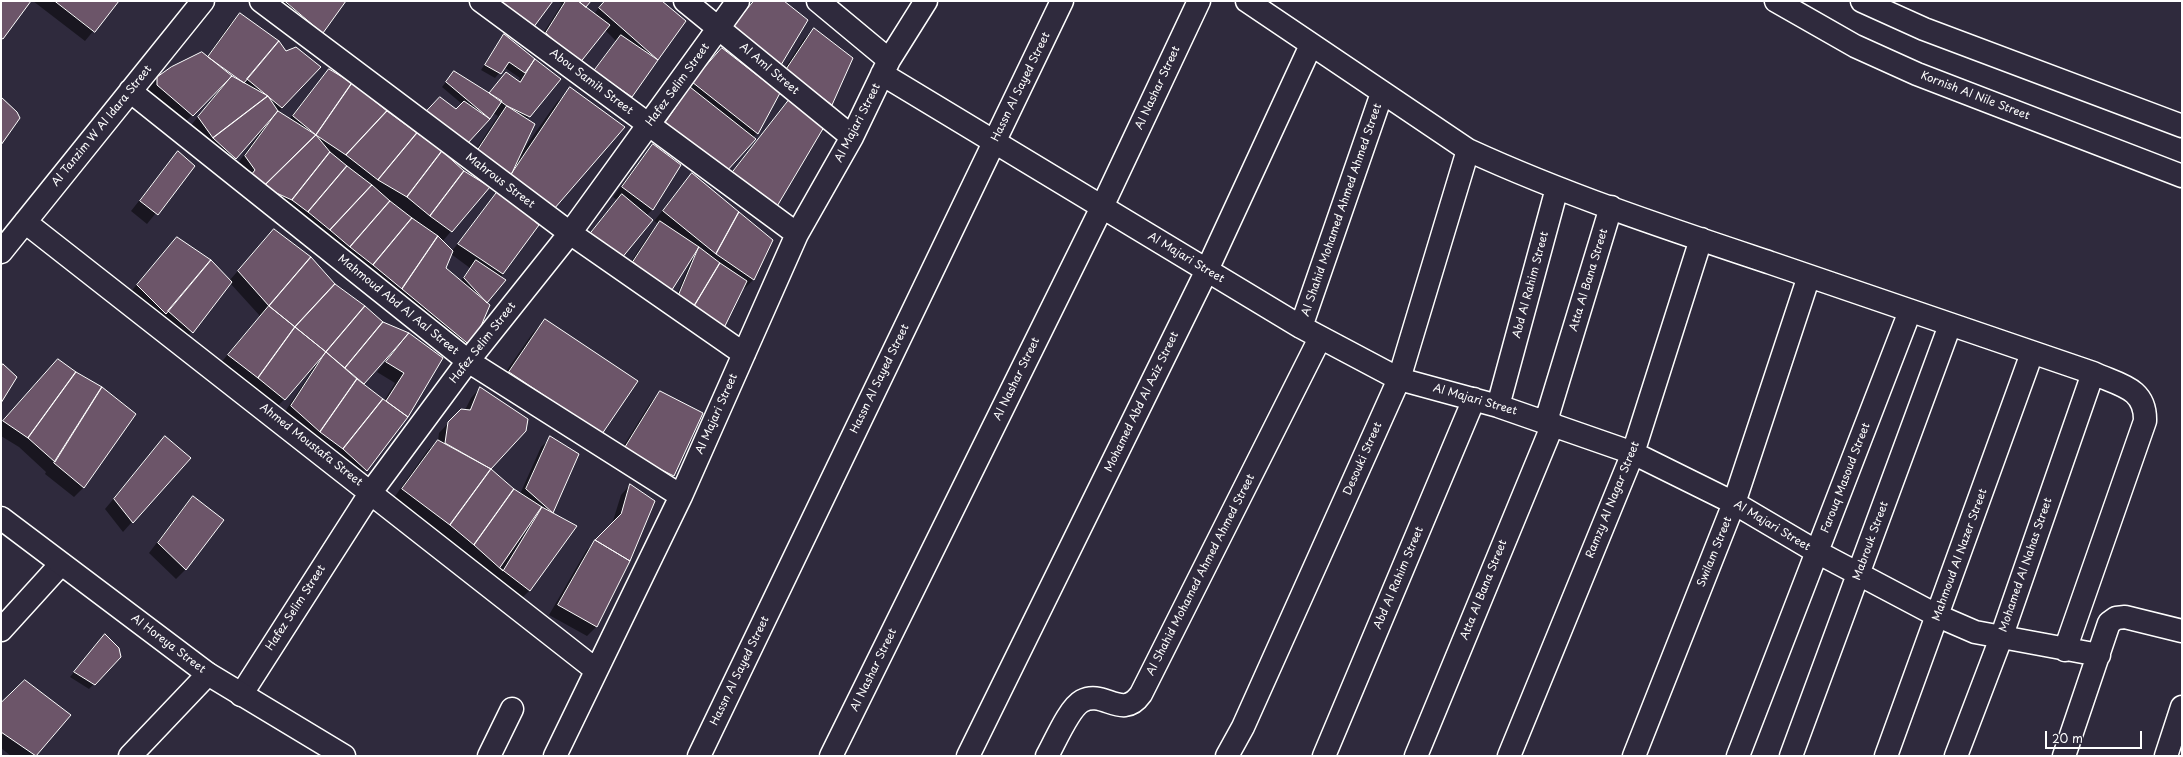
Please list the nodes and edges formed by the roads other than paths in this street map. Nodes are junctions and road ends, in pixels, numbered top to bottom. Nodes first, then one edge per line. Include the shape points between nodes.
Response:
1 (203, 1) edge
2 (261, 1) edge
3 (481, 1) edge
4 (685, 1) edge
5 (738, 1) edge
6 (818, 1) edge
7 (926, 1) edge
8 (1062, 1) edge
9 (1199, 1) edge
10 (1247, 1) edge
11 (1776, 1) edge
12 (1862, 1) edge
13 (1798, 7) edge
14 (720, 28) junction
15 (1311, 45) junction
16 (886, 67) junction
17 (130, 91) junction
18 (1382, 93) junction
19 (648, 125) junction
20 (2182, 126) edge
21 (852, 137) junction
22 (994, 142) junction
23 (1468, 150) junction
24 (2182, 176) edge
25 (1557, 188) junction
26 (1611, 206) junction
27 (1102, 207) junction
28 (25, 222) junction
29 (570, 233) junction
30 (797, 234) junction
31 (1702, 239) junction
32 (1, 252) edge
33 (1207, 270) junction
34 (1810, 276) junction
35 (1910, 311) junction
36 (1950, 325) junction
37 (1301, 327) junction
38 (1320, 338) junction
39 (2032, 353) junction
40 (744, 354) junction
41 (468, 361) junction
42 (2093, 373) junction
43 (1399, 379) junction
44 (1474, 399) junction
45 (1498, 406) junction
46 (1550, 423) junction
47 (1633, 453) junction
48 (371, 492) junction
49 (681, 496) junction
50 (1734, 503) junction
51 (1, 518) edge
52 (1817, 552) junction
53 (61, 564) junction
54 (1858, 575) junction
55 (1938, 616) junction
56 (1, 630) edge
57 (2182, 631) edge
58 (2001, 638) junction
59 (2064, 650) junction
60 (2099, 654) junction
61 (596, 670) junction
62 (208, 674) junction
63 (240, 695) junction
64 (2182, 707) edge
65 (512, 709) dead end
66 (130, 756) edge
67 (344, 756) edge
68 (489, 756) edge
69 (555, 756) edge
70 (699, 756) edge
71 (831, 756) edge
72 (968, 756) edge
73 (1047, 756) edge
74 (1228, 756) edge
75 (1324, 756) edge
76 (1416, 756) edge
77 (1509, 756) edge
78 (1634, 756) edge
79 (1738, 756) edge
80 (1791, 756) edge
81 (1886, 756) edge
82 (1956, 756) edge
83 (2064, 756) edge
84 (2166, 756) edge

1 - 17 street, Al Tanzim W Al Idara Street
2 - 29 street, Mahrous Street
3 - 19 street, Abou Samih Street
4 - 14 street, Al Aml Street
5 - 14 street, Hafez Selim Street
6 - 16 street
7 - 16 street, Al Majari Street
8 - 22 street, Hassn Al Sayed Street
9 - 27 street, Al Nashar Street
10 - 15 street
11 - 13 street, Kornish Al Nile Street
12 - 20 street via 1924,29
13 - 24 street, Kornish Al Nile Street via 1855,46 1917,74
14 - 19 street, Hafez Selim Street
14 - 21 street, Al Aml Street
15 - 18 street
15 - 33 street, Mohamed Abd Al Aziz Street
16 - 21 street, Al Majari Street
16 - 22 street, Al Majari Street
17 - 28 street, Al Tanzim W Al Idara Street
17 - 41 street, Mahmoud Abd Al Aal Street
18 - 23 street
18 - 37 street, Al Shahid Mohamed Ahmed Ahmed Street
19 - 29 street, Hafez Selim Street
19 - 30 street, Abou Samih Street
21 - 30 street, Al Majari Street
22 - 27 street, Al Majari Street
22 - 70 street, Hassn Al Sayed Street
23 - 25 street
23 - 43 street, Desouki Street
25 - 26 street
25 - 45 street, Abd Al Rahim Street
26 - 31 street
26 - 46 street, Atta Al Bana Street
27 - 33 street, Al Majari Street
27 - 71 street, Al Nashar Street
28 - 32 street, Al Tanzim W Al Idara Street
28 - 48 street, Ahmed Moustafa Street
29 - 40 street, Mahrous Street
29 - 41 street, Hafez Selim Street
30 - 40 street, Al Majari Street
31 - 34 street
31 - 47 street, Ramzy Al Nagar Street
33 - 37 street, Al Majari Street
33 - 72 street, Mohamed Abd Al Aziz Street
34 - 35 street
34 - 50 street, Swilam Street
35 - 36 street
35 - 52 street, Farouq Masoud Street
36 - 39 street
36 - 54 street, Mabrouk Street
37 - 38 street, Al Majari Street
38 - 43 street, Al Majari Street
38 - 73 street, Al Shahid Mohamed Ahmed Ahmed Street via 1138,699 1126,705 1096,698 1083,700 1073,710
39 - 42 street
39 - 55 street, Mahmoud Al Nazer Street
40 - 49 street, Al Majari Street
41 - 48 street, Hafez Selim Street
41 - 49 street, Mahmoud Abd Al Aal Street
42 - 58 street, Mohamed Al Nahas Street
42 - 59 street via 2133,390 2143,404 2144,421
43 - 44 street, Al Majari Street
43 - 74 street, Desouki Street
44 - 45 street, Al Majari Street
44 - 75 street, Abd Al Rahim Street
45 - 46 street, Al Majari Street
46 - 47 street, Al Majari Street
46 - 76 street, Atta Al Bana Street
47 - 50 street, Al Majari Street
47 - 77 street, Ramzy Al Nagar Street
48 - 61 street, Ahmed Moustafa Street
48 - 63 street, Hafez Selim Street
49 - 61 street, Al Majari Street
50 - 52 street, Al Majari Street
50 - 78 street, Swilam Street
51 - 53 street, Al Horeya Street
52 - 54 street, Al Majari Street
52 - 79 street, Farouq Masoud Street
53 - 56 street
53 - 62 street, Al Horeya Street
54 - 55 street, Al Majari Street
54 - 80 street, Mabrouk Street
55 - 58 street, Al Majari Street via 1975,632
55 - 81 street, Mahmoud Al Nazer Street
57 - 60 street via 2125,617 2116,618 2109,624
58 - 59 street, Al Majari Street
58 - 82 street, Mohamed Al Nahas Street
59 - 60 street, Al Majari Street
60 - 83 street
61 - 69 street, Al Majari Street
62 - 63 street, Al Horeya Street
62 - 66 street
63 - 67 street, Al Horeya Street
64 - 84 street
65 - 68 street

